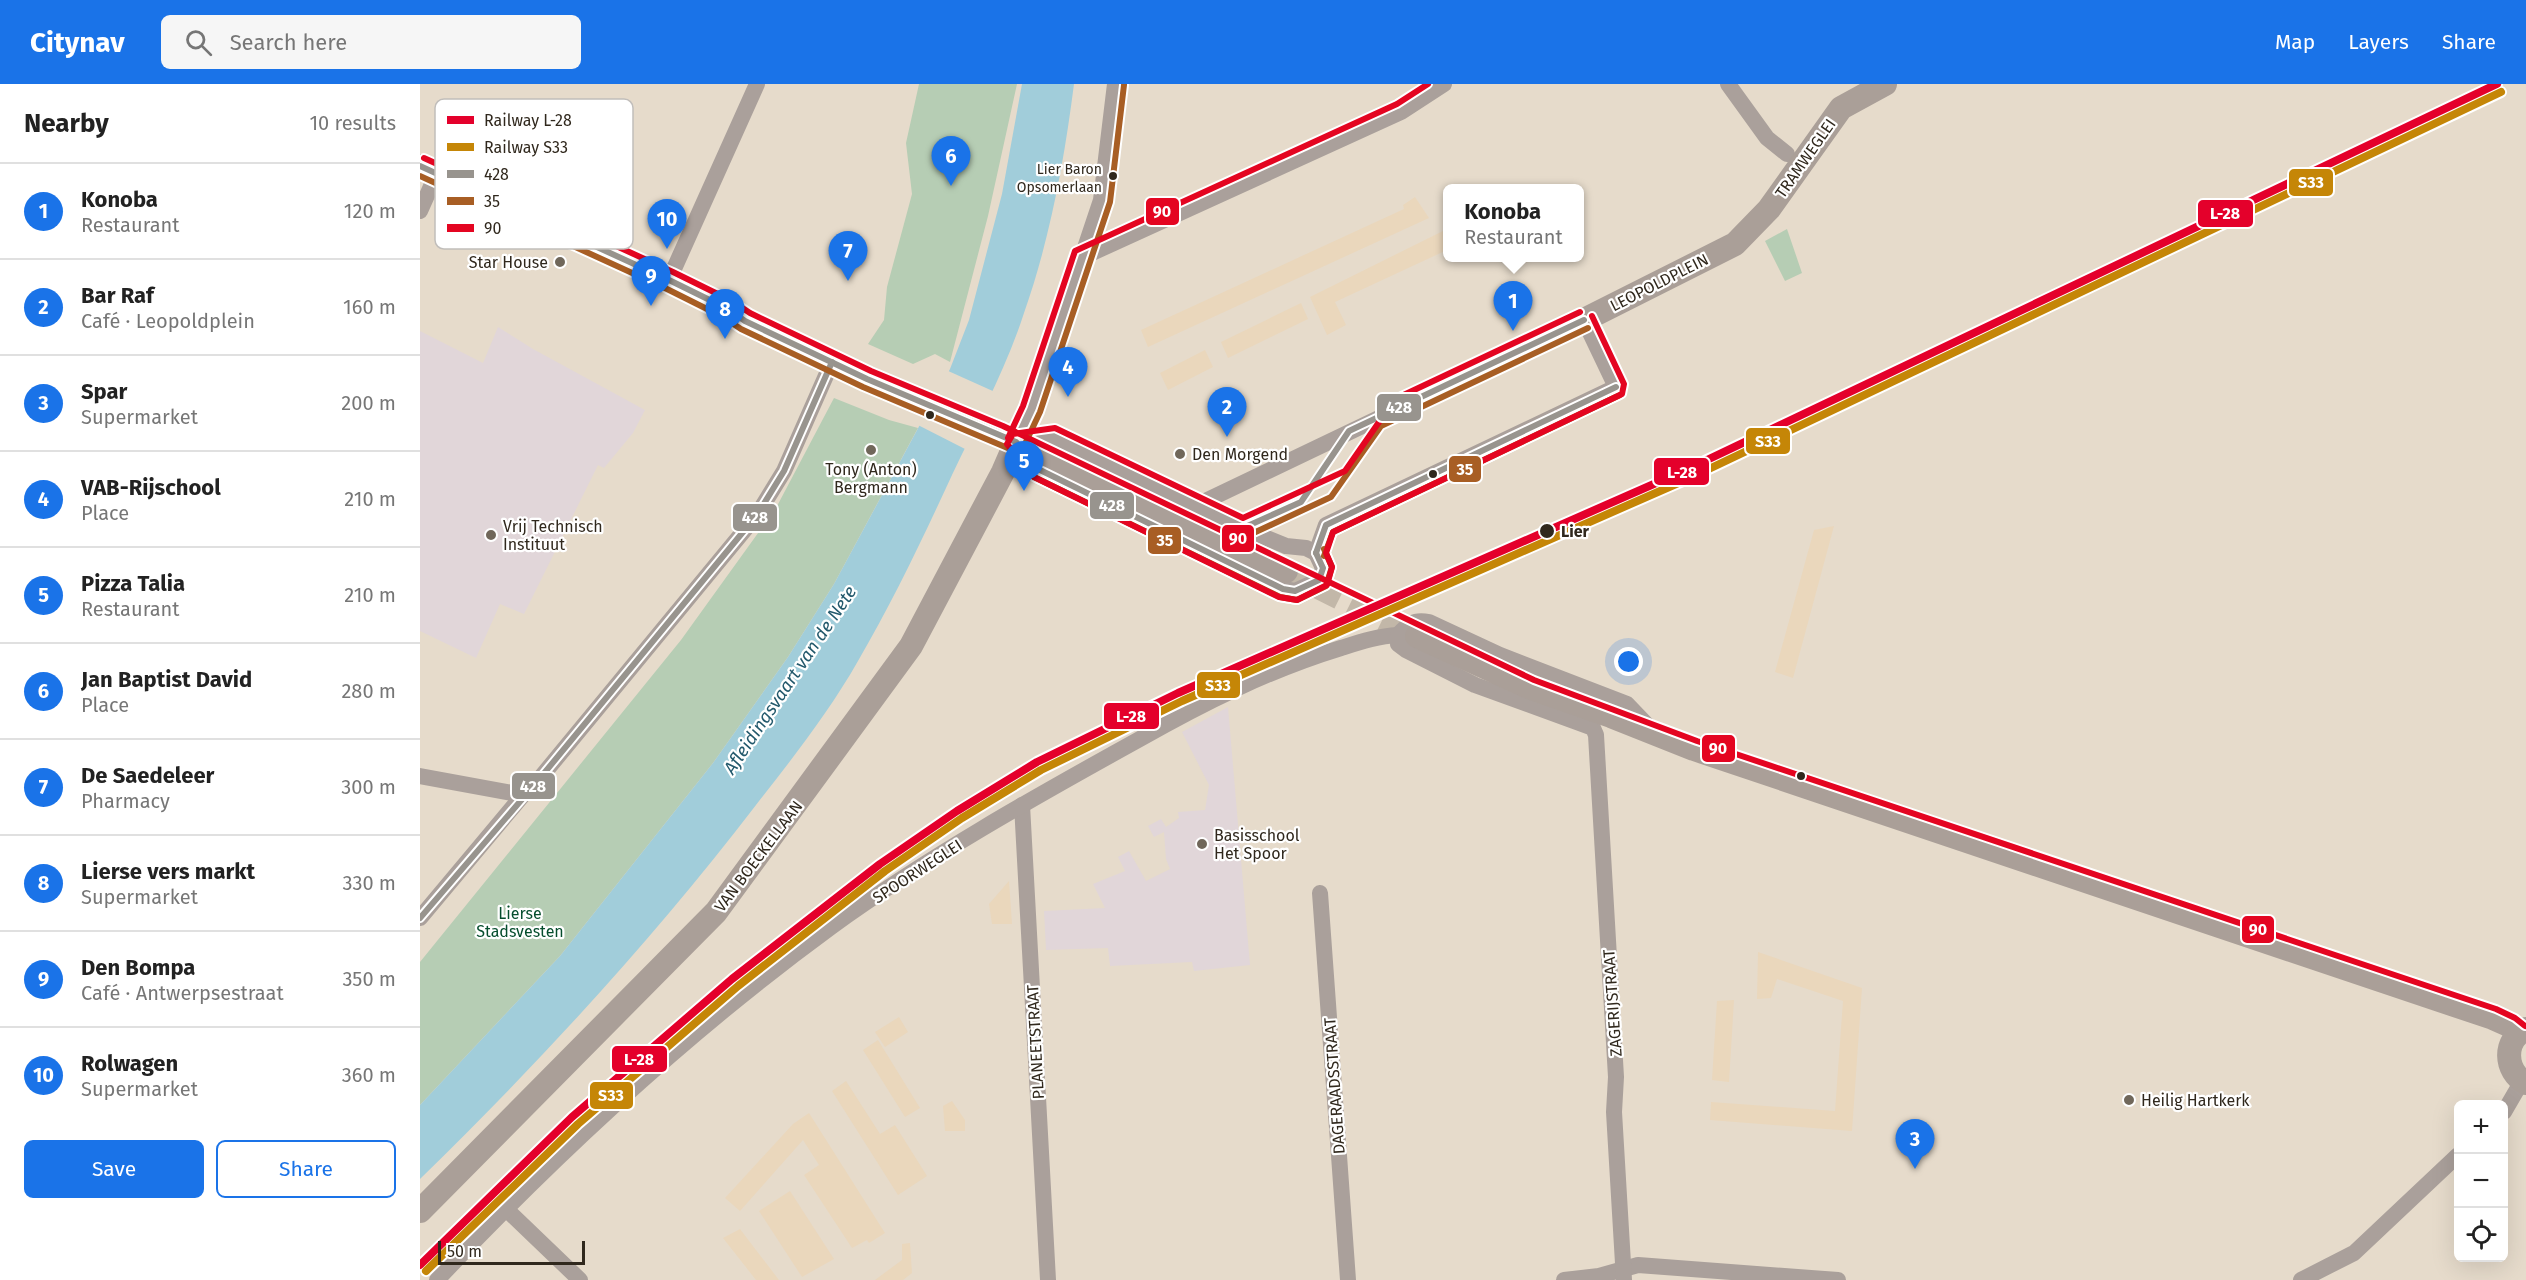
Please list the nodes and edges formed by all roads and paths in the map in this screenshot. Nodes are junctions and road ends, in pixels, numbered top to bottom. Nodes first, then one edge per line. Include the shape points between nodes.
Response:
1 (757, 84) edge
2 (1115, 84) edge
3 (1444, 84) edge
4 (1728, 84) edge
5 (1885, 84) edge
6 (1787, 154) dead end
7 (429, 169) edge
8 (420, 211) edge
9 (1735, 244) joint
10 (602, 249) edge
11 (1082, 258) junction
12 (669, 280) junction
13 (1584, 320) junction
14 (832, 362) junction
15 (1007, 438) junction
16 (1197, 505) junction
17 (1316, 553) junction
18 (1286, 571) tunnel mouth
19 (1399, 635) junction
20 (420, 776) edge
21 (523, 795) junction
22 (1022, 805) junction
23 (1320, 893) dead end
24 (420, 918) edge
25 (2522, 1031) edge
26 (2524, 1082) edge
27 (2508, 1106) edge
28 (2454, 1159) edge
29 (505, 1208) junction
30 (420, 1211) edge
31 (1624, 1274) edge
32 (437, 1280) edge
33 (580, 1280) edge
34 (1047, 1280) edge
35 (1348, 1280) edge
36 (1564, 1280) edge
37 (1838, 1280) edge
38 (2301, 1280) edge

1 - 12 street
2 - 11 street via 1101,200
3 - 11 street via 1401,112
4 - 6 street via 1767,138
5 - 9 street, TRAMWEGLEI via 1841,108 1769,209
7 - 8 street
9 - 13 street, LEOPOLDPLEIN
10 - 12 street
11 - 15 street via 1030,409
12 - 14 street
13 - 16 street, LEOPOLDPLEIN
13 - 17 street via 1616,387 1326,525
14 - 15 street
14 - 21 street via 784,471 757,515
15 - 16 street via 1052,436
15 - 17 street via 1038,469 1283,589 1295,591 1319,580 1323,568
15 - 18 street
15 - 30 street, VAN BOECKELLAAN via 1003,472 911,646 716,912
16 - 17 street via 1286,546
19 - 22 street, SPOORWEGLEI via 1319,655 1217,696
19 - 25 street via 1729,761
19 - 31 street, ZAGERIJSTRAAT via 1398,644 1406,650 1475,685 1593,728 1596,735
20 - 21 street
21 - 24 street
22 - 29 street, SPOORWEGLEI via 834,925 733,1002
22 - 34 street, PLANEETSTRAAT
23 - 35 street, DAGERAADSSTRAAT
25 - 26 street via 2510,1046 2509,1058 2511,1068
26 - 27 street
28 - 38 street via 2354,1253
29 - 32 street, SPOORWEGLEI
29 - 33 street
31 - 36 street
31 - 37 street via 1638,1265

